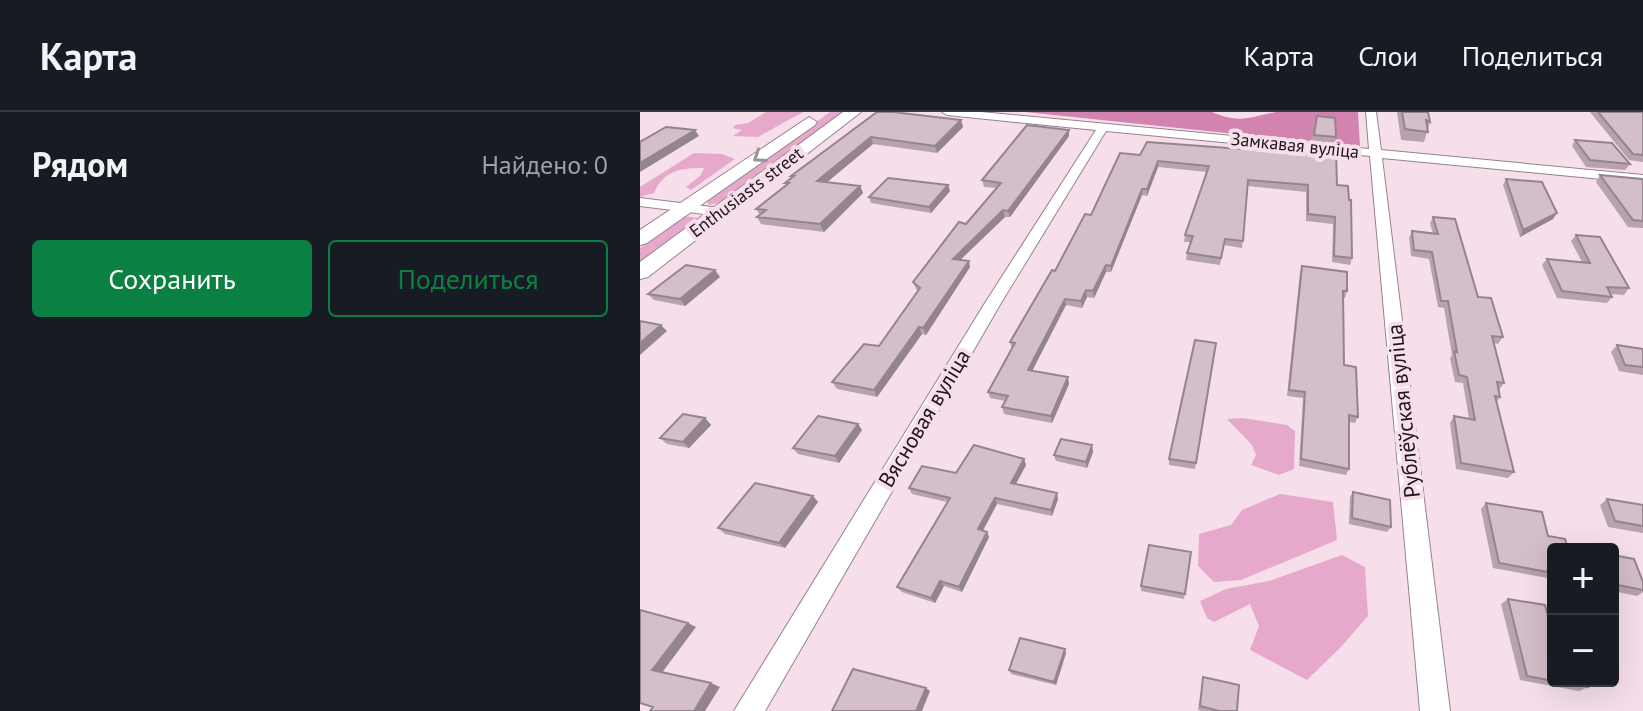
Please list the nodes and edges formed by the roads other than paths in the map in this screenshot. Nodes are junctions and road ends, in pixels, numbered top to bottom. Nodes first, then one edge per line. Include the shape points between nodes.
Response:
1 (823, 112) edge
2 (853, 112) edge
3 (947, 112) edge
4 (1371, 112) edge
5 (1103, 127) junction
6 (1375, 153) junction
7 (1643, 179) edge
8 (640, 202) edge
9 (685, 207) junction
10 (720, 212) junction
11 (640, 239) edge
12 (640, 272) edge
13 (749, 711) edge
14 (1435, 711) edge

1 -> 9 street
2 - 10 street, Enthusiasts street
3 - 5 street, Замкавая вуліца
4 - 6 street, Рублёўская вуліца
5 - 6 street, Замкавая вуліца
5 - 13 street, Вясновая вуліца
6 - 7 street, Замкавая вуліца
6 - 14 street, Рублёўская вуліца
8 - 9 street
9 - 10 street
9 - 11 street
10 - 12 street, Enthusiasts street

